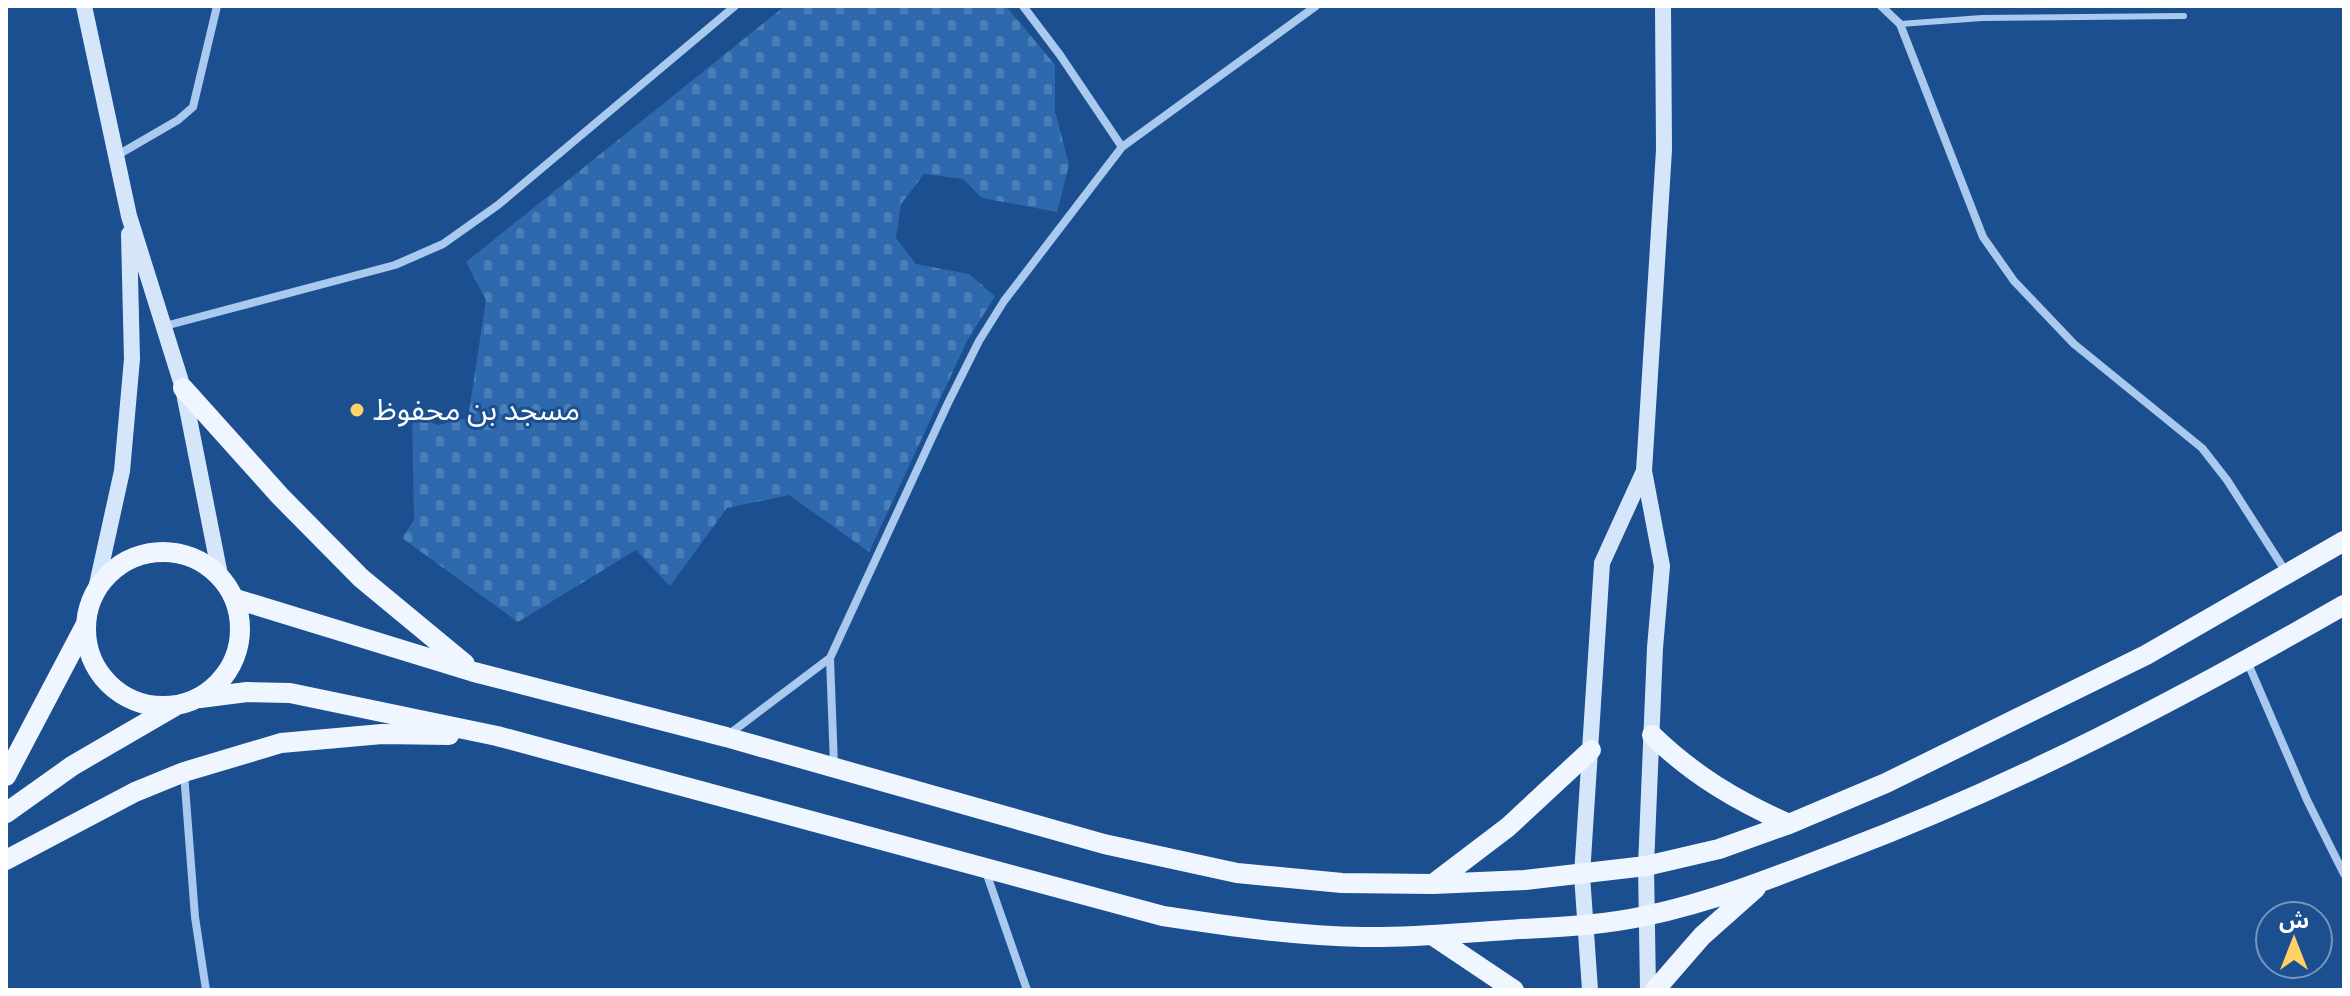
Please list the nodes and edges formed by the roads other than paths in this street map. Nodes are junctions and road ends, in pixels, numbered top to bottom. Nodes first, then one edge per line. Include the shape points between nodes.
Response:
1 (84, 6) edge
2 (217, 6) edge
3 (735, 6) edge
4 (1023, 6) edge
5 (1316, 6) edge
6 (1663, 6) edge
7 (1881, 6) edge
8 (2184, 16) dead end
9 (1900, 24) junction
10 (1122, 147) junction
11 (115, 157) junction
12 (129, 216) junction
13 (165, 326) junction
14 (183, 388) junction
15 (1644, 471) junction
16 (2344, 541) edge
17 (2286, 572) junction
18 (220, 575) junction
19 (96, 589) junction
20 (236, 599) junction
21 (2344, 605) edge
22 (85, 626) junction
23 (830, 658) junction
24 (2247, 661) junction
25 (474, 672) junction
26 (200, 698) junction
27 (175, 706) junction
28 (1652, 735) junction
29 (497, 736) junction
30 (726, 737) junction
31 (1591, 750) junction
32 (834, 768) junction
33 (184, 772) junction
34 (6, 776) edge
35 (6, 813) edge
36 (1789, 824) junction
37 (6, 860) edge
38 (1646, 866) junction
39 (984, 867) junction
40 (2344, 874) edge
41 (1582, 875) junction
42 (1763, 881) junction
43 (1433, 884) junction
44 (1646, 916) junction
45 (1584, 926) junction
46 (1432, 935) junction
47 (206, 990) edge
48 (1027, 990) edge
49 (1514, 990) edge
50 (1590, 990) edge
51 (1648, 990) edge
52 (1655, 990) edge

1 - 11 street
2 - 11 street via 193,107
3 - 13 street via 510,196 443,244 395,265
4 - 10 street
5 - 10 street
6 - 15 street via 1664,150
7 - 9 street
8 - 9 lane
9 - 17 street via 1983,237 2014,281 2074,344 2202,448
10 - 23 street via 979,341
11 - 12 street
12 - 13 street
12 - 19 street via 130,391 122,471
13 - 14 street
14 - 18 street
14 - 25 main road via 361,578
15 - 28 street via 1662,566
15 - 31 street via 1602,563
16 - 17 main road
17 - 36 main road via 2146,655 1886,783
18 - 19 main road via 197,559 169,551 140,555 115,568
18 - 20 main road
19 - 22 main road
20 - 25 main road
20 - 26 main road via 242,627 237,656 222,680
21 - 24 main road
22 - 27 main road via 89,653 102,677 122,695 147,705
22 - 34 main road
23 - 30 street
23 - 32 street
24 - 40 street
24 - 42 main road via 2063,757 1914,824
25 - 30 main road
26 - 27 main road
26 - 29 main road via 290,693
27 - 35 main road via 72,766
28 - 36 main road via 1700,777
28 - 38 street
29 - 33 main road via 382,734 281,743
29 - 39 main road
30 - 32 main road
31 - 41 street
31 - 43 main road via 1508,827
32 - 43 main road via 1104,844 1237,873 1342,883
33 - 37 main road
33 - 47 street
36 - 38 main road via 1719,849
38 - 41 main road
38 - 44 street
39 - 46 main road via 1163,916 1289,933
39 - 48 street
41 - 43 main road
41 - 45 street
42 - 44 main road
42 - 52 main road via 1702,936
44 - 45 main road
44 - 51 street
45 - 46 main road
45 - 50 street
46 - 49 main road

